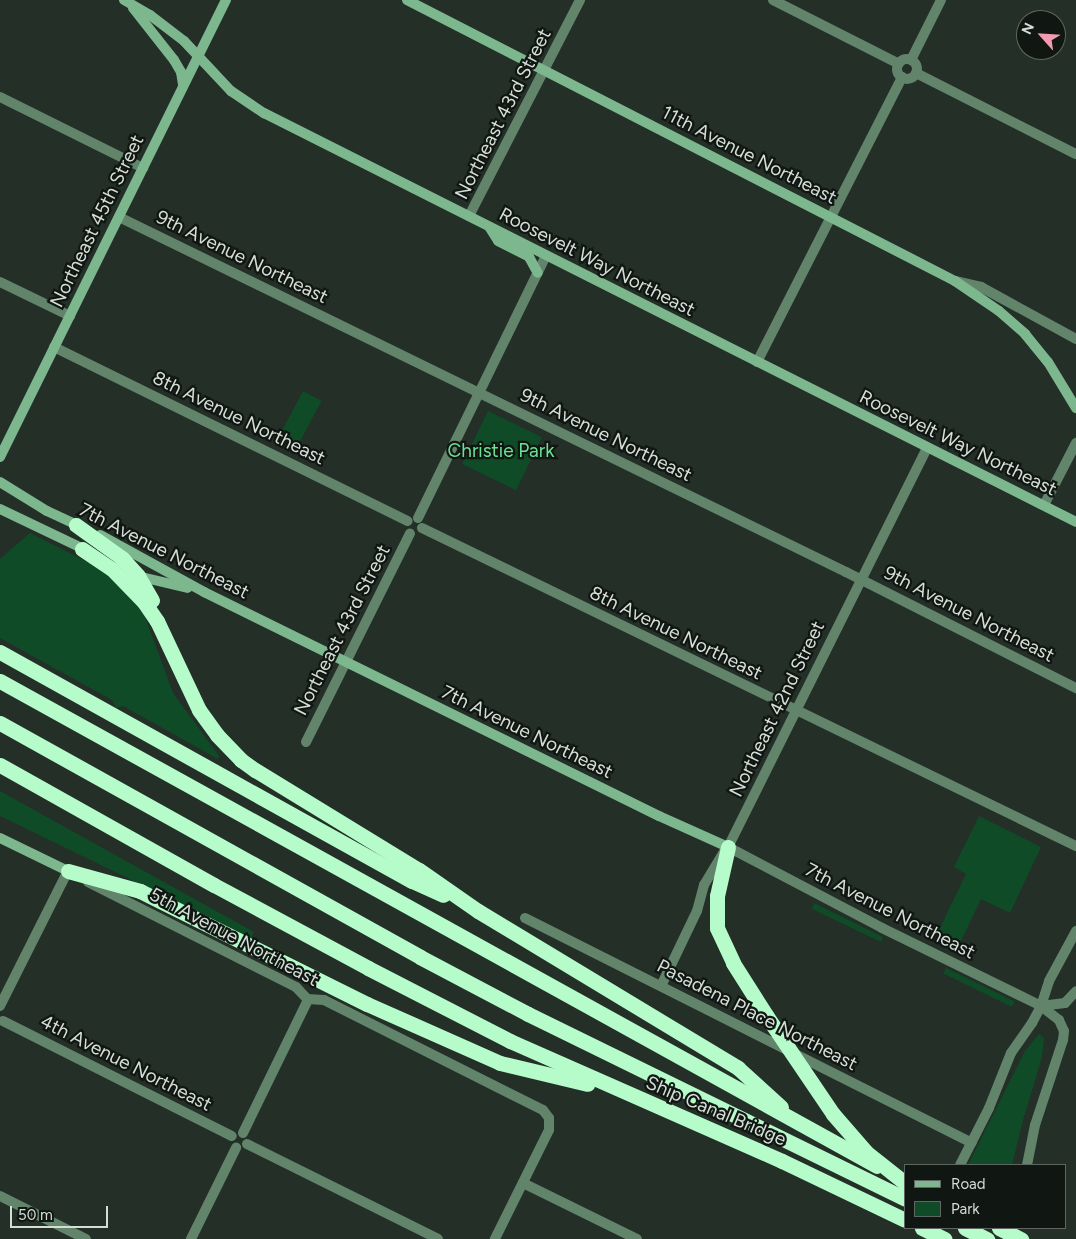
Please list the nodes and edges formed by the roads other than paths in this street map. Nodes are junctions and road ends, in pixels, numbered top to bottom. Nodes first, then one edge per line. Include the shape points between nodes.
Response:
1 (226, 0) edge
2 (407, 0) edge
3 (580, 0) edge
4 (773, 0) edge
5 (941, 0) edge
6 (127, 2) edge
7 (199, 55) junction
8 (911, 60) junction
9 (898, 64) junction
10 (545, 70) junction
11 (916, 73) junction
12 (902, 78) junction
13 (184, 86) junction
14 (0, 97) edge
15 (1076, 154) edge
16 (143, 168) junction
17 (470, 216) junction
18 (119, 217) junction
19 (831, 217) junction
20 (490, 227) junction
21 (546, 256) junction
22 (538, 273) junction
23 (955, 281) junction
24 (0, 282) edge
25 (70, 316) junction
26 (1076, 339) edge
27 (54, 347) junction
28 (757, 362) junction
29 (480, 393) junction
30 (1076, 408) edge
31 (1076, 444) edge
32 (926, 448) junction
33 (0, 457) edge
34 (0, 482) edge
35 (1044, 505) junction
36 (0, 508) edge
37 (418, 518) junction
38 (407, 521) junction
39 (1076, 522) edge
40 (76, 525) junction
41 (422, 528) junction
42 (410, 533) junction
43 (82, 549) junction
44 (138, 576) junction
45 (861, 580) junction
46 (204, 592) junction
47 (157, 621) junction
48 (0, 652) edge
49 (346, 662) junction
50 (0, 681) edge
51 (1076, 688) edge
52 (795, 710) junction
53 (0, 723) edge
54 (306, 742) dead end
55 (0, 765) edge
56 (0, 838) edge
57 (1076, 846) edge
58 (728, 847) junction
59 (68, 871) junction
60 (478, 911) junction
61 (525, 918) dead end
62 (1076, 931) edge
63 (661, 986) junction
64 (1076, 991) edge
65 (308, 1000) junction
66 (0, 1006) edge
67 (1041, 1006) junction
68 (0, 1010) edge
69 (1, 1023) edge
70 (621, 1091) junction
71 (801, 1125) junction
72 (238, 1135) junction
73 (972, 1143) junction
74 (247, 1144) junction
75 (236, 1148) junction
76 (961, 1164) edge
77 (1027, 1164) edge
78 (904, 1181) edge
79 (904, 1181) edge
80 (524, 1183) junction
81 (0, 1196) edge
82 (904, 1199) edge
83 (904, 1220) edge
84 (924, 1229) edge
85 (966, 1229) edge
86 (1001, 1229) edge
87 (978, 1234) edge
88 (86, 1239) edge
89 (191, 1239) edge
90 (438, 1239) edge
91 (495, 1239) edge
92 (637, 1239) edge
93 (946, 1239) edge
94 (1021, 1239) edge

1 - 7 main road, Northeast 45th Street
2 - 10 main road, 11th Avenue Northeast
3 - 10 street, Northeast 43rd Street
4 - 9 street
5 - 8 street
6 - 7 main road, Roosevelt Way Northeast via 170,30
6 - 13 main road via 174,60
7 - 13 main road, Northeast 45th Street
7 - 17 main road, Roosevelt Way Northeast via 230,91 251,106
8 - 9 street
8 - 11 street via 916,66
9 - 12 street via 897,72
10 - 17 street, Northeast 43rd Street
10 - 19 main road, 11th Avenue Northeast
11 - 12 street via 910,78
11 - 15 street
12 - 19 street
13 - 16 main road, Northeast 45th Street
14 - 16 street
16 - 18 main road, Northeast 45th Street
17 - 20 main road, Roosevelt Way Northeast
18 - 25 main road, Northeast 45th Street
18 - 29 street, 9th Avenue Northeast
19 - 23 main road, 11th Avenue Northeast
19 - 28 street
20 - 21 main road, Roosevelt Way Northeast
20 - 22 main road via 498,241 529,257
21 - 22 street
21 - 28 main road, Roosevelt Way Northeast
22 - 29 street
23 - 26 street, 11th Avenue Northeast via 981,287
23 - 30 main road via 999,310 1025,334 1048,362
24 - 25 street
25 - 27 main road, Northeast 45th Street
27 - 33 main road, Northeast 45th Street
27 - 38 street, 8th Avenue Northeast
28 - 32 main road, Roosevelt Way Northeast
29 - 37 street
29 - 45 street, 9th Avenue Northeast
31 - 35 street
32 - 35 main road, Roosevelt Way Northeast
32 - 45 street, Northeast 42nd Street
34 - 40 main road, 7th Avenue Northeast
35 - 39 main road, Roosevelt Way Northeast
36 - 43 main road
37 - 38 street
37 - 41 street
38 - 42 street via 406,528
40 - 44 highway via 122,558
40 - 46 main road, 7th Avenue Northeast
41 - 42 street via 417,534
41 - 52 street, 8th Avenue Northeast
42 - 49 street, Northeast 43rd Street
43 - 44 main road
43 - 47 highway via 126,581
44 - 46 main road
44 - 47 highway via 152,600
45 - 51 street, 9th Avenue Northeast
45 - 52 street, Northeast 42nd Street
46 - 49 main road, 7th Avenue Northeast
47 - 60 highway via 199,710 241,760 419,870
48 - 60 highway via 412,881
49 - 54 street, Northeast 43rd Street
49 - 58 main road, 7th Avenue Northeast
50 - 71 highway
52 - 57 street, 8th Avenue Northeast
52 - 58 street, Northeast 42nd Street
53 - 82 highway, Ship Canal Bridge via 528,1014
55 - 70 highway, Ship Canal Bridge via 257,908 510,1041
56 - 59 main road, 5th Avenue Northeast
58 - 63 street, Northeast 42nd Street via 704,885 697,912
58 - 67 street, 7th Avenue Northeast
58 - 78 highway, bridge via 716,896 717,928 733,962 833,1114 866,1152
59 - 65 street, 5th Avenue Northeast via 296,987
59 - 66 street
59 - 70 highway via 140,891 367,1004 500,1063
60 - 71 highway via 738,1068
61 - 63 street, Pasadena Place Northeast
62 - 67 street
63 - 73 street, Pasadena Place Northeast
64 - 67 street via 1065,1003
65 - 72 street
65 - 80 street, 5th Avenue Northeast via 324,1000 541,1109 550,1118 550,1126
67 - 73 street via 1011,1053
67 - 77 street, 7th Avenue Northeast via 1059,1020 1064,1031 1035,1125
68 - 69 street via 4,1017
69 - 72 street, 4th Avenue Northeast
70 - 83 highway, Ship Canal Bridge via 782,1161
71 - 79 highway, Ship Canal Bridge, bridge
72 - 74 street via 248,1138
72 - 75 street via 231,1143
73 - 76 street
74 - 75 street via 242,1149
74 - 90 street
75 - 89 street
80 - 91 street
80 - 92 street
81 - 88 street
84 - 93 highway, bridge
85 - 87 highway
86 - 94 highway, bridge

